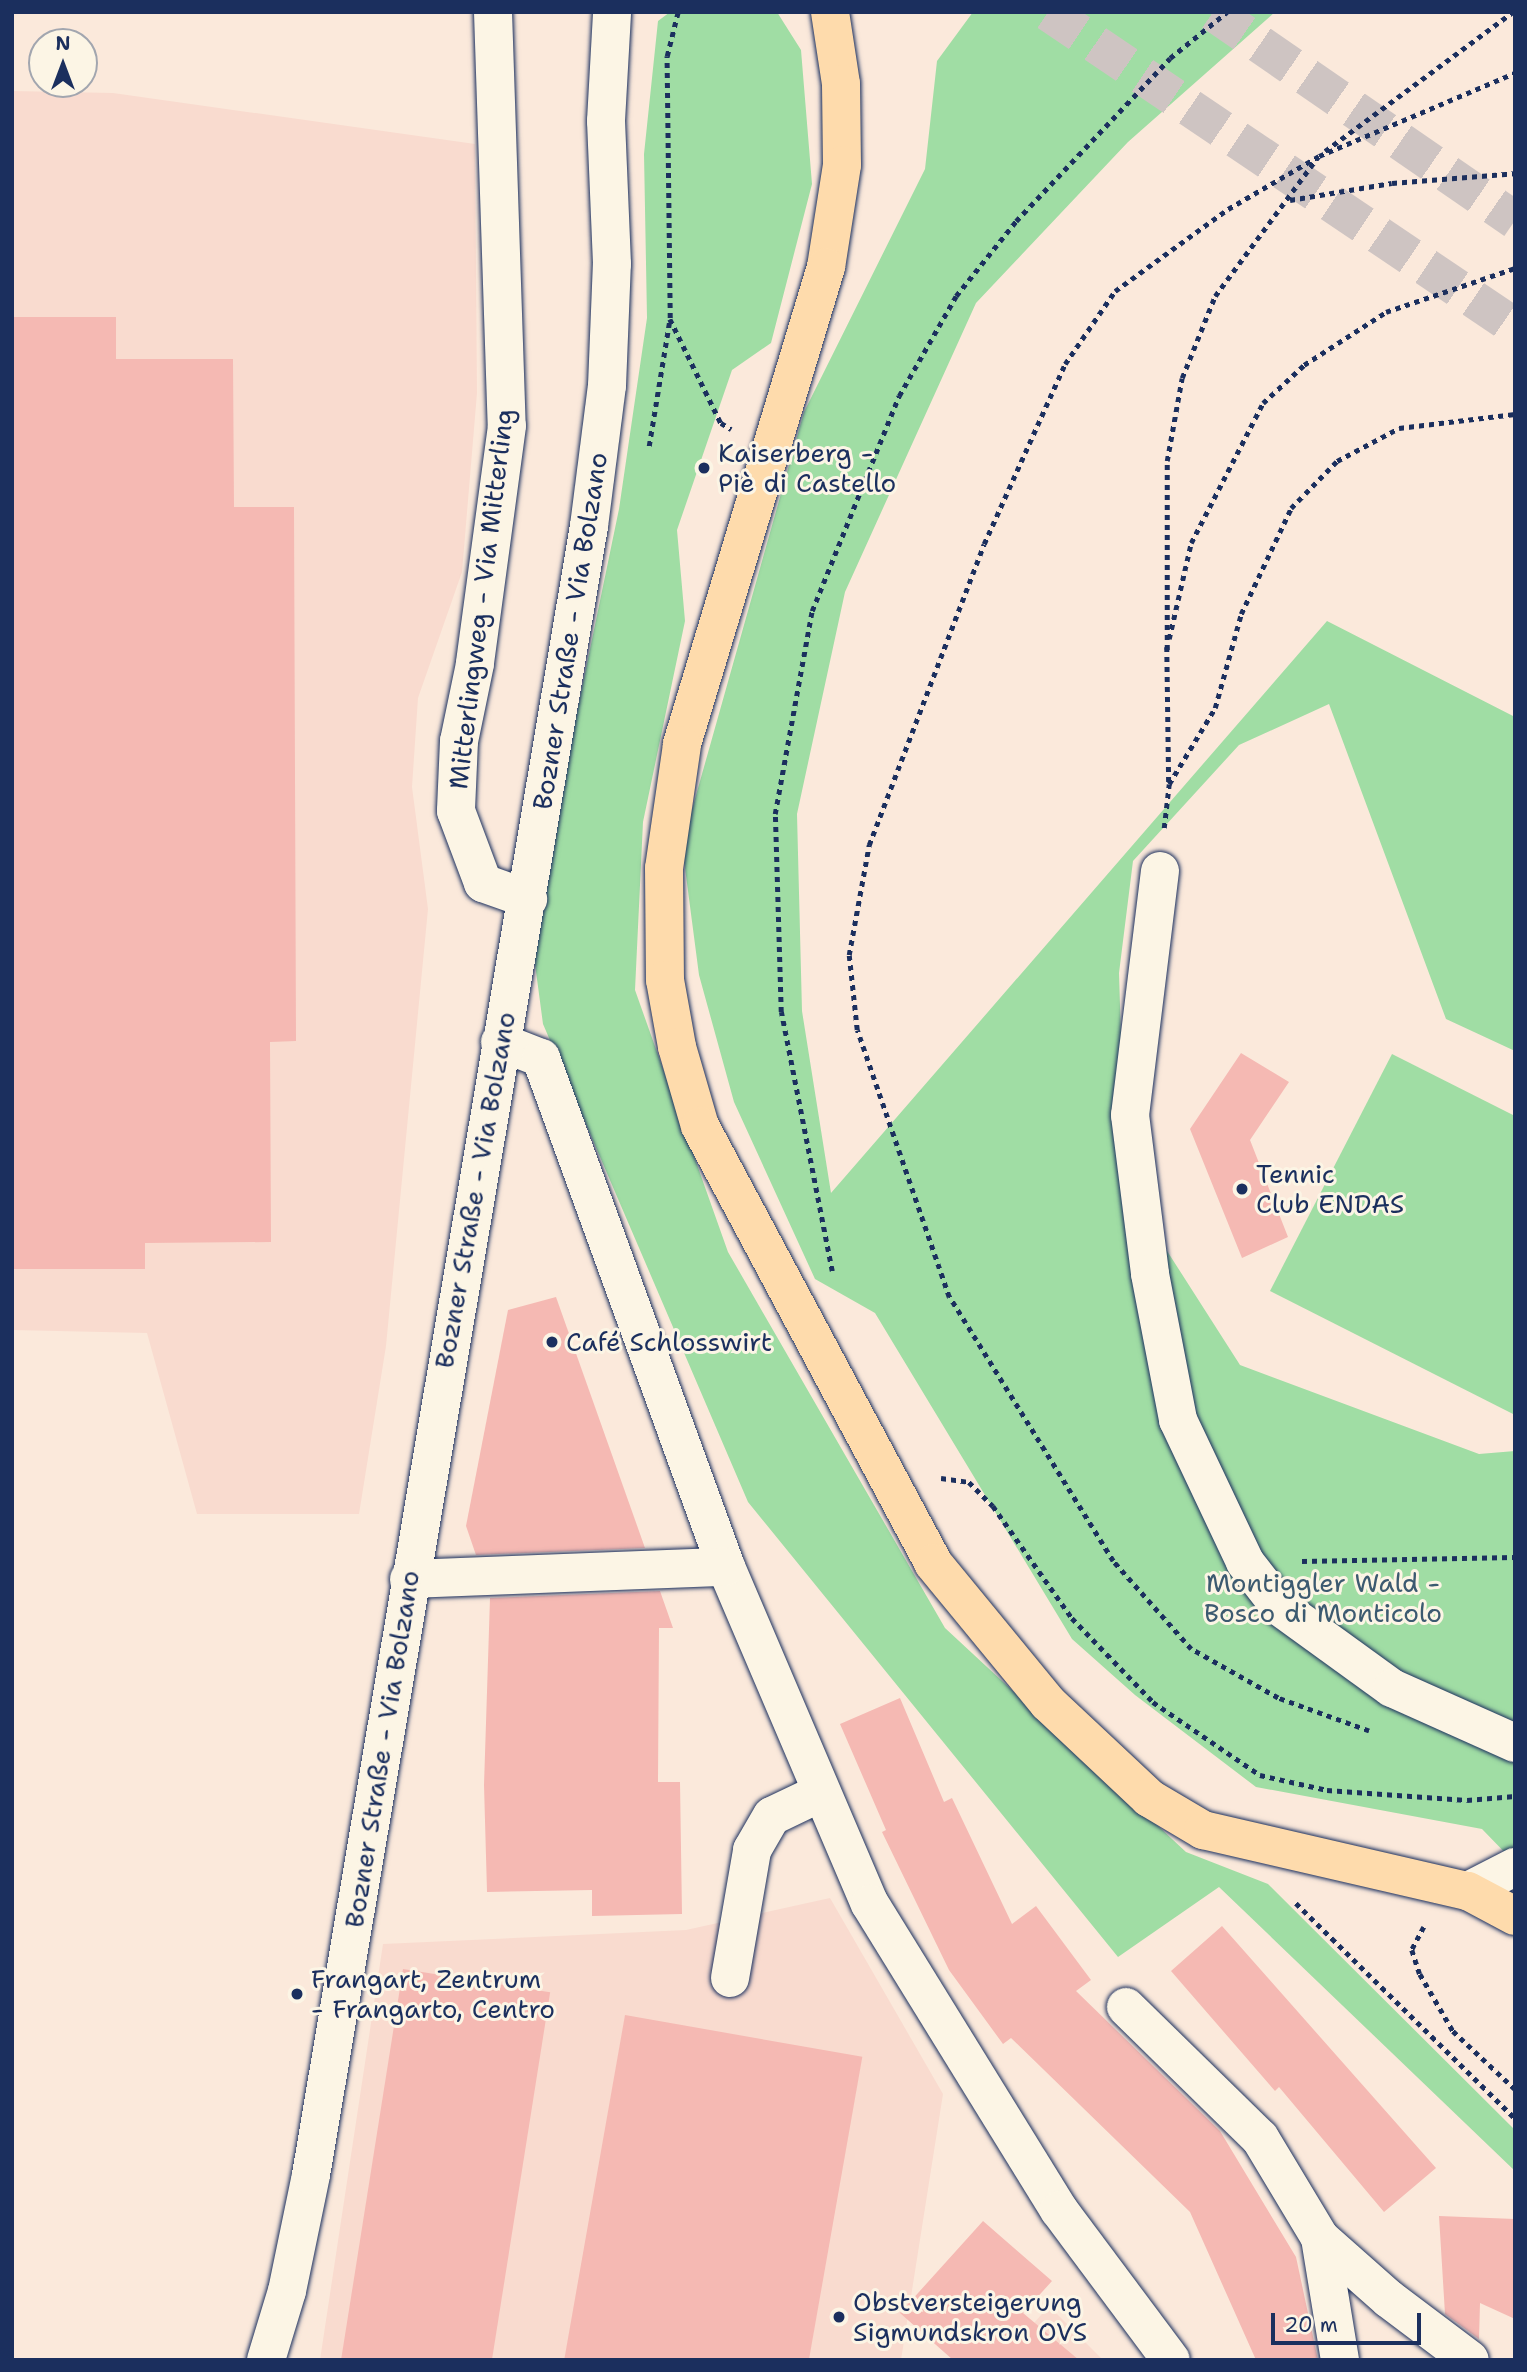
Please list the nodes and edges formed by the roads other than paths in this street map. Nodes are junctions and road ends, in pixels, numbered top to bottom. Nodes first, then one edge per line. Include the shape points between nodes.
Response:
1 (493, 12) edge
2 (612, 12) edge
3 (830, 12) edge
4 (1160, 871) road end
5 (528, 898) junction
6 (500, 1041) junction
7 (726, 1567) junction
8 (409, 1579) junction
9 (1515, 1743) edge
10 (820, 1793) junction
11 (1515, 1867) edge
12 (1468, 1891) junction
13 (1515, 1916) edge
14 (730, 1978) dead end
15 (1126, 2007) dead end
16 (1320, 2238) junction
17 (266, 2360) edge
18 (1171, 2360) edge
19 (1339, 2360) edge
20 (1469, 2360) edge

1 - 5 street, Mitterlingweg - Via Mitterling via 508,426 475,664 459,741 456,811 483,883
2 - 5 street, Bozner Straße - Via Bolzano via 606,121 612,264 607,386
3 - 12 main road via 841,85 842,165 826,267 682,745 664,868 666,980 677,1046 700,1126 933,1563 1048,1703 1149,1798 1203,1829
4 - 9 street via 1130,1115 1150,1274 1178,1420 1245,1562 1280,1608 1392,1688
5 - 6 street, Bozner Straße - Via Bolzano
6 - 7 street via 541,1058
6 - 8 street, Bozner Straße - Via Bolzano
7 - 8 street
7 - 10 street
8 - 17 street, Bozner Straße - Via Bolzano via 311,2175 287,2291
10 - 14 street via 772,1816 752,1850
10 - 18 street via 870,1904 1059,2210
11 - 12 street
12 - 13 main road
15 - 16 street via 1260,2138
16 - 19 street
16 - 20 street

